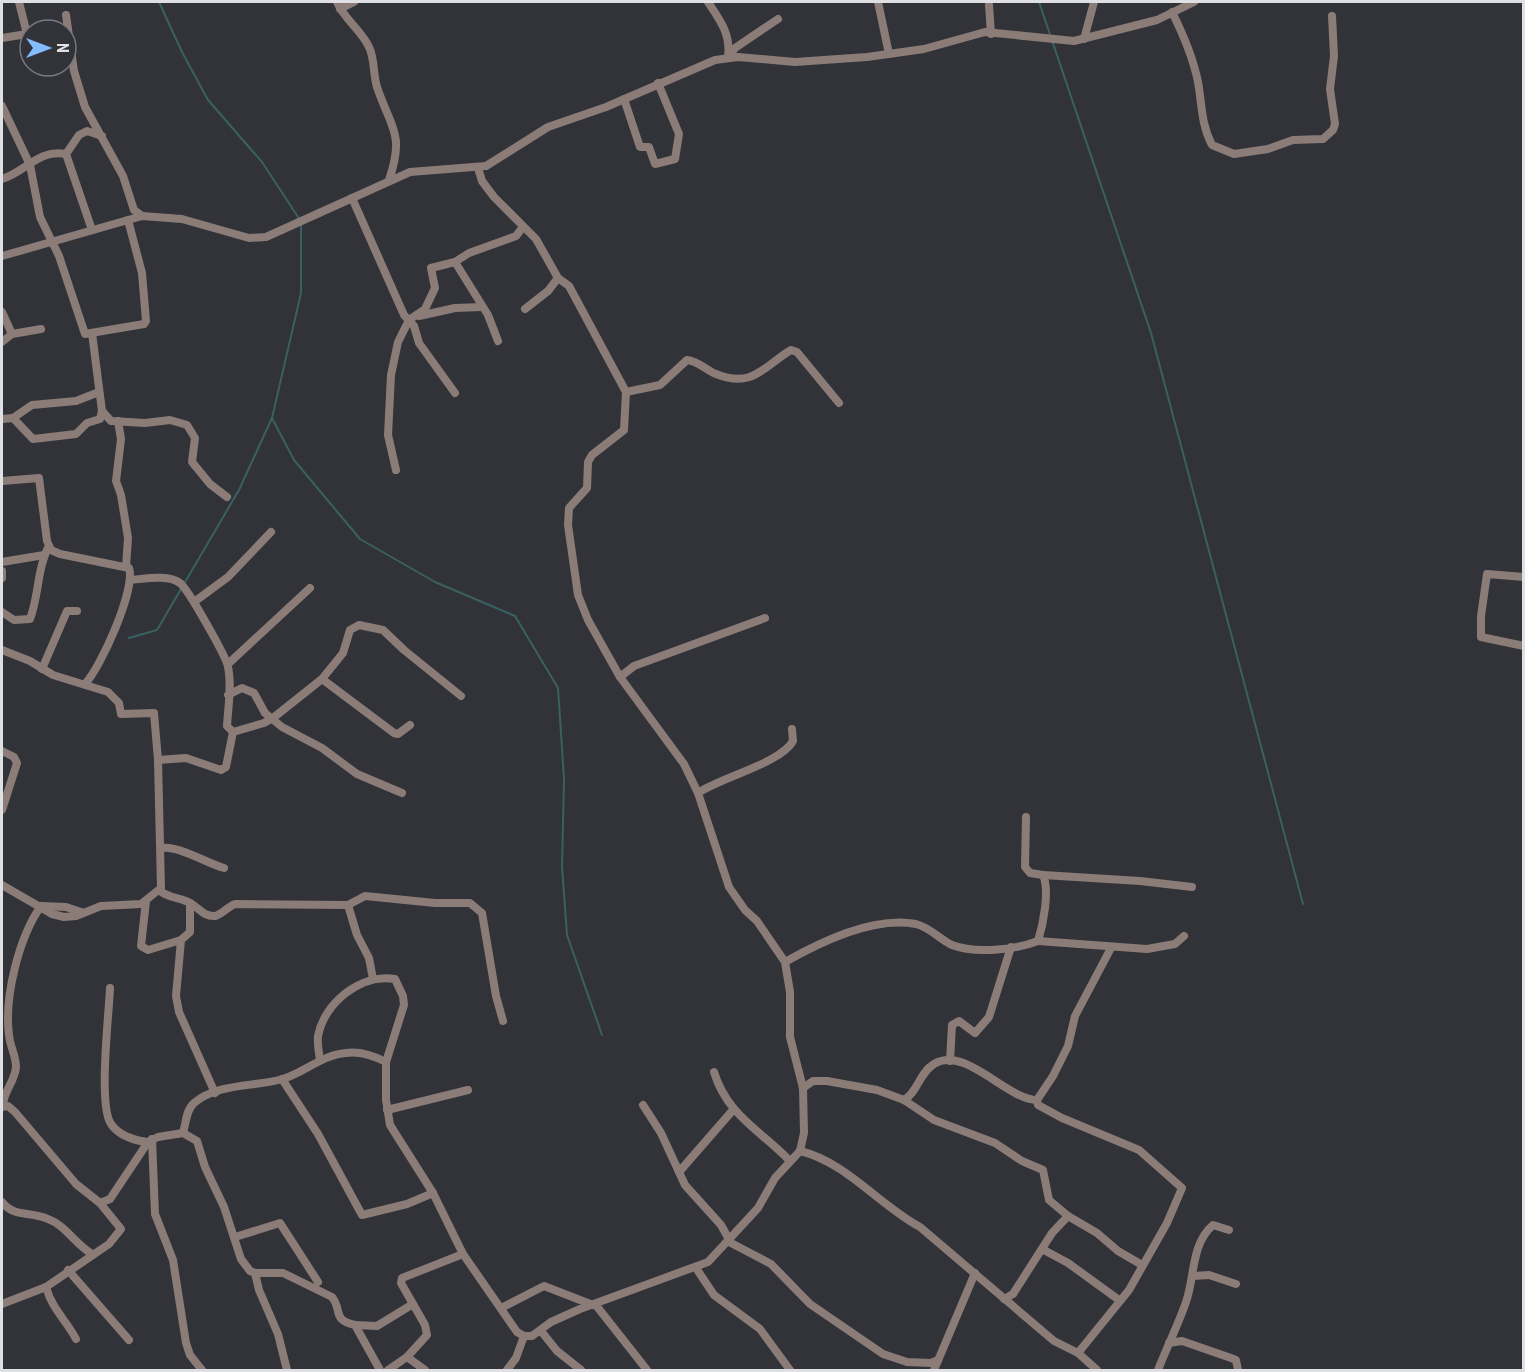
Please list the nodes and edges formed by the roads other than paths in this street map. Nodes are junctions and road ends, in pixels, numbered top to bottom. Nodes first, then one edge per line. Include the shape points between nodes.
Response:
1 (19, 2) edge
2 (354, 2) edge
3 (708, 2) edge
4 (878, 2) edge
5 (1094, 2) edge
6 (1194, 2) edge
7 (339, 5) edge
8 (989, 5) dead end
9 (1172, 12) junction
10 (66, 15) dead end
11 (1332, 16) dead end
12 (778, 19) dead end
13 (991, 34) junction
14 (2, 38) edge
15 (1084, 39) junction
16 (889, 54) junction
17 (728, 58) junction
18 (658, 83) junction
19 (624, 99) junction
20 (2, 106) edge
21 (103, 137) junction
22 (66, 154) junction
23 (30, 165) junction
24 (478, 168) junction
25 (2, 179) edge
26 (389, 180) junction
27 (352, 198) junction
28 (142, 216) junction
29 (128, 220) junction
30 (523, 227) junction
31 (92, 230) junction
32 (52, 241) junction
33 (2, 256) edge
34 (455, 262) junction
35 (558, 278) junction
36 (483, 306) junction
37 (525, 309) dead end
38 (2, 312) edge
39 (412, 318) junction
40 (40, 329) dead end
41 (92, 333) junction
42 (12, 334) junction
43 (498, 341) dead end
44 (2, 342) edge
45 (99, 392) junction
46 (626, 392) junction
47 (456, 393) dead end
48 (839, 404) dead end
49 (102, 411) junction
50 (13, 418) junction
51 (2, 419) edge
52 (118, 421) junction
53 (396, 470) dead end
54 (2, 481) edge
55 (227, 497) dead end
56 (271, 532) dead end
57 (48, 546) junction
58 (44, 555) junction
59 (2, 562) edge
60 (126, 567) junction
61 (2, 571) edge
62 (1524, 577) edge
63 (2, 578) edge
64 (130, 580) junction
65 (310, 588) dead end
66 (194, 602) junction
67 (77, 611) dead end
68 (2, 612) edge
69 (765, 618) dead end
70 (1524, 646) edge
71 (2, 650) edge
72 (228, 664) junction
73 (42, 669) junction
74 (620, 677) junction
75 (322, 679) junction
76 (85, 684) junction
77 (228, 695) junction
78 (461, 696) dead end
79 (273, 718) junction
80 (410, 725) dead end
81 (792, 729) dead end
82 (233, 732) junction
83 (2, 751) edge
84 (158, 760) junction
85 (402, 793) dead end
86 (698, 793) junction
87 (2, 810) edge
88 (1026, 817) dead end
89 (160, 848) junction
90 (224, 868) dead end
91 (1043, 875) junction
92 (2, 885) edge
93 (1192, 887) dead end
94 (160, 891) junction
95 (146, 901) junction
96 (190, 903) junction
97 (348, 905) junction
98 (40, 906) junction
99 (1184, 936) dead end
100 (181, 940) junction
101 (1038, 941) junction
102 (1011, 947) junction
103 (1111, 948) junction
104 (785, 962) junction
105 (373, 979) junction
106 (110, 988) dead end
107 (503, 1021) dead end
108 (320, 1060) junction
109 (950, 1060) junction
110 (386, 1062) junction
111 (714, 1072) dead end
112 (282, 1079) junction
113 (803, 1088) junction
114 (468, 1090) dead end
115 (215, 1093) junction
116 (904, 1100) junction
117 (1036, 1100) junction
118 (643, 1105) dead end
119 (2, 1106) edge
120 (387, 1110) junction
121 (733, 1110) junction
122 (183, 1133) junction
123 (150, 1141) junction
124 (800, 1151) junction
125 (789, 1160) junction
126 (679, 1172) junction
127 (433, 1192) junction
128 (2, 1202) edge
129 (100, 1203) junction
130 (1068, 1216) junction
131 (1229, 1230) dead end
132 (235, 1237) junction
133 (729, 1239) junction
134 (1042, 1249) junction
135 (92, 1254) junction
136 (463, 1254) junction
137 (1142, 1265) junction
138 (696, 1268) junction
139 (68, 1270) junction
140 (255, 1273) junction
141 (975, 1273) junction
142 (1193, 1276) junction
143 (318, 1282) dead end
144 (1236, 1284) dead end
145 (46, 1287) junction
146 (1004, 1299) junction
147 (1119, 1300) junction
148 (2, 1304) edge
149 (413, 1304) junction
150 (594, 1305) junction
151 (501, 1308) junction
152 (355, 1326) junction
153 (541, 1331) junction
154 (524, 1336) junction
155 (76, 1339) dead end
156 (129, 1340) dead end
157 (1169, 1343) junction
158 (1078, 1353) junction
159 (407, 1357) junction
160 (938, 1360) junction
161 (202, 1371) edge
162 (287, 1371) edge
163 (380, 1371) edge
164 (388, 1371) edge
165 (425, 1371) edge
166 (507, 1371) edge
167 (581, 1371) edge
168 (647, 1371) edge
169 (790, 1371) edge
170 (934, 1371) edge
171 (1096, 1371) edge
172 (1158, 1371) edge
173 (1238, 1371) edge

1 - 14 street via 27,34
2 - 7 street
3 - 17 street via 727,33
4 - 16 street
5 - 15 street
6 - 9 street
7 - 26 street via 370,50 378,89 393,121 397,158
8 - 13 street
9 - 11 street via 1198,81 1203,128 1212,145 1234,154 1293,140 1323,139 1333,130
9 - 15 street
10 - 21 street via 74,71 85,107
12 - 17 street via 735,48
13 - 15 street via 1046,40
13 - 16 street
16 - 17 street via 795,62
17 - 18 street
18 - 19 street
18 - 19 street via 679,134 675,159 655,164 649,147 640,147
19 - 24 street via 548,127
20 - 23 street
21 - 22 street via 87,131 79,135
21 - 28 street via 123,176 134,210
22 - 23 street via 38,156
22 - 31 street
23 - 25 street
23 - 32 street via 40,218
24 - 26 street via 429,169
24 - 30 street via 494,197
26 - 27 street
27 - 28 street via 258,239 182,219
27 - 39 street via 381,266
28 - 29 street
29 - 31 street
29 - 41 street via 142,273 146,321
30 - 34 street via 516,236
30 - 35 street via 536,239
31 - 32 street
32 - 33 street
32 - 41 street via 77,308 81,330
34 - 36 street
34 - 39 street via 431,268 435,288 428,305
35 - 37 street
35 - 46 street via 569,286
36 - 39 street
36 - 43 street
38 - 42 street
39 - 47 street via 419,343
39 - 53 street via 398,342 387,403 388,435
40 - 42 street
41 - 45 street
42 - 44 street
45 - 49 street
45 - 50 street via 75,401 32,405
46 - 48 street via 660,385 687,360 719,376 751,378 791,350 798,352
46 - 74 street via 624,430 592,455 587,488 567,514 578,595
49 - 50 street via 100,419 87,423 76,434 33,439
49 - 52 street via 111,421
50 - 51 street
52 - 55 street via 170,420 188,425 195,438 192,462
52 - 60 street via 122,439 116,481 128,538
54 - 57 street via 39,478
56 - 66 street via 228,577
57 - 58 street
57 - 60 street via 60,554
58 - 59 street
58 - 68 street via 30,619 14,620
60 - 64 street
61 - 63 street
62 - 70 street via 1487,574 1481,616 1481,637
64 - 66 street via 164,579 180,583
64 - 76 street via 115,632
65 - 72 street
66 - 72 street
67 - 73 street via 67,611
69 - 74 street via 634,666
71 - 73 street
72 - 77 street
73 - 76 street
74 - 86 street via 684,764
75 - 78 street via 343,652 353,626 378,627
75 - 79 street
75 - 80 street via 394,733
76 - 84 street via 108,692 118,703 121,714 155,715
77 - 79 street via 242,688 254,693
77 - 82 street via 227,726
79 - 82 street
79 - 85 street via 357,774
81 - 86 street via 793,741 784,752
82 - 84 street via 226,767 221,770 186,758
83 - 87 street via 17,763
84 - 89 street
86 - 104 street via 729,887
88 - 91 street via 1025,867 1030,873
89 - 90 street
89 - 94 street
91 - 93 street
91 - 101 street via 1046,896
92 - 98 street
94 - 95 street
94 - 96 street via 170,899
95 - 98 street via 101,906 64,917
95 - 100 street via 141,946 148,950
96 - 97 street via 213,916 234,903
96 - 100 street via 190,932
97 - 105 street
97 - 107 street via 365,896 470,903 482,913
98 - 119 street via 31,920 10,988 9,1036 16,1070
99 - 103 street via 1164,948
100 - 115 street via 176,996 179,1012
101 - 102 street
101 - 103 street via 1083,942
102 - 104 street via 971,949 951,944 929,928 888,925 856,929
102 - 109 street via 983,1027 975,1033 959,1021 952,1025
103 - 117 street via 1076,1016 1068,1046
104 - 113 street via 790,1037
105 - 108 street via 346,993 331,1007 317,1039
105 - 110 street via 395,980 403,996 404,1005
106 - 123 street via 105,1063 110,1124 138,1141
108 - 110 street via 348,1052
108 - 112 street
109 - 116 street via 935,1063
109 - 117 street via 980,1072 1024,1098
110 - 120 street
111 - 121 street
112 - 115 street
112 - 127 street via 318,1134 362,1215 407,1204
113 - 116 street via 813,1081 826,1081 877,1090
113 - 124 street via 804,1133
114 - 120 street
115 - 122 street via 194,1103
116 - 130 street via 934,1120 995,1143 1043,1170 1049,1200
117 - 137 street via 1062,1118 1139,1150 1182,1188
118 - 126 street
119 - 129 street via 15,1112 76,1184
120 - 127 street via 390,1125
121 - 125 street
121 - 126 street
122 - 123 street
122 - 132 street via 197,1141
123 - 129 street via 110,1199
123 - 161 street via 155,1214 173,1260 186,1343
124 - 125 street
124 - 141 street via 836,1166
125 - 133 street via 758,1208
126 - 133 street
127 - 136 street
128 - 135 street via 11,1212 54,1222
129 - 135 street via 121,1229 109,1244
130 - 134 street
130 - 137 street
131 - 142 street via 1213,1225 1206,1231 1196,1252
132 - 140 street via 242,1259
132 - 143 street via 280,1223
133 - 138 street via 714,1257
133 - 160 street via 771,1264 810,1304 883,1354 907,1362
134 - 146 street via 1013,1294
134 - 147 street
135 - 139 street
136 - 149 street via 402,1278
136 - 151 street
137 - 147 street
138 - 150 street
138 - 169 street via 714,1295 760,1329
139 - 145 street
139 - 156 street
140 - 152 street via 283,1273 322,1291 335,1300 340,1318
140 - 162 street
141 - 146 street
141 - 160 street
142 - 144 street via 1209,1275
142 - 157 street
145 - 148 street
145 - 155 street via 55,1310
146 - 158 street via 1054,1341
147 - 158 street
149 - 152 street via 377,1326
149 - 159 street via 427,1335
150 - 151 street via 544,1286
150 - 153 street via 551,1322
150 - 168 street
151 - 154 street
152 - 163 street
153 - 154 street
153 - 167 street
154 - 166 street
157 - 172 street
157 - 173 street via 1182,1341 1236,1360
158 - 171 street
159 - 164 street
159 - 165 street
160 - 170 street

